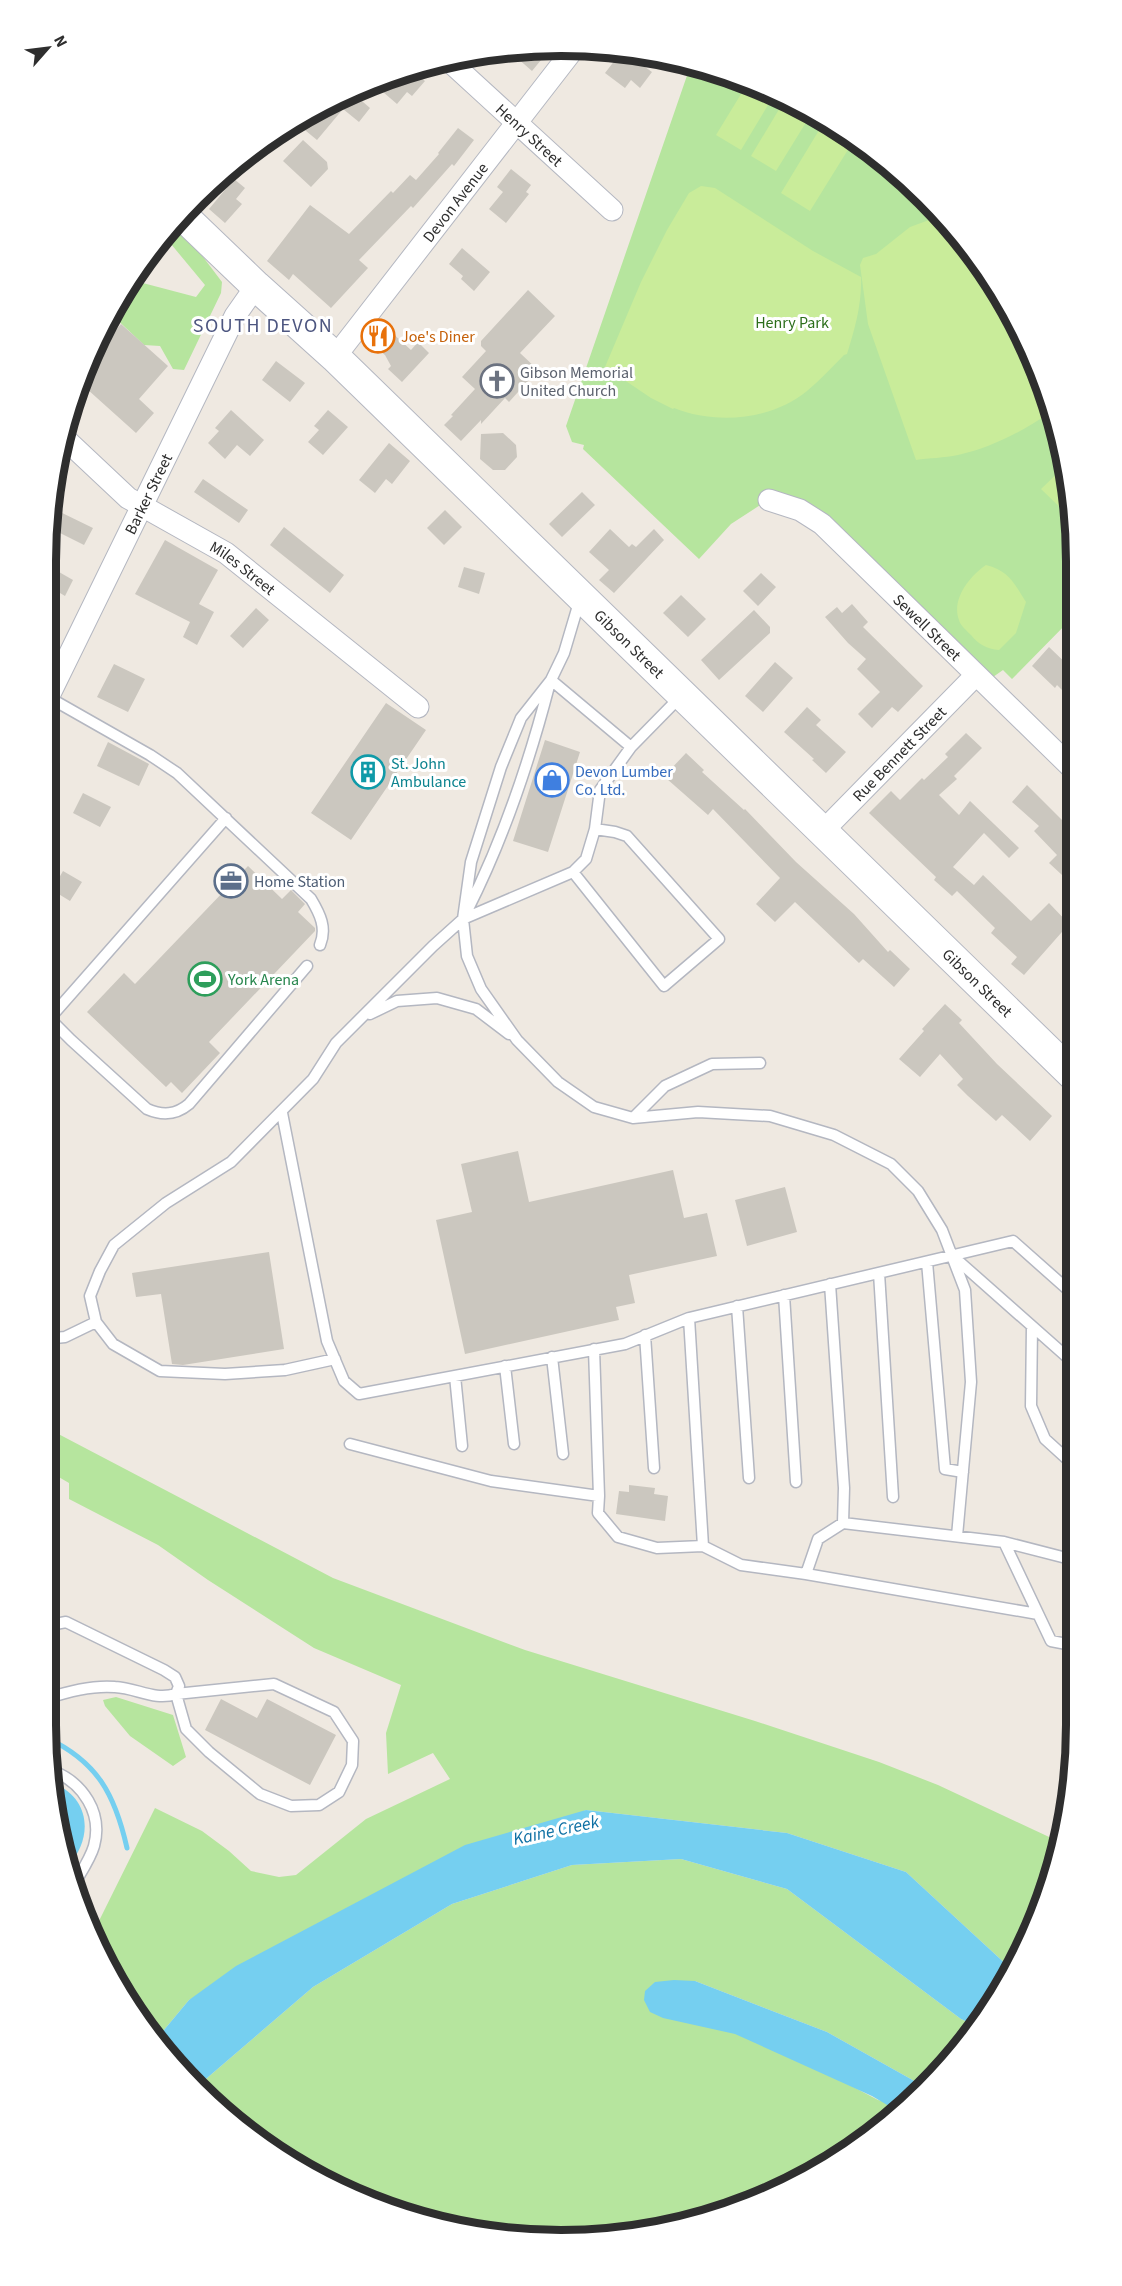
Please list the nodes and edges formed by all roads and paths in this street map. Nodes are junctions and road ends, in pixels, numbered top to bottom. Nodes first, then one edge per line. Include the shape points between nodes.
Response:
1 (568, 56) edge
2 (455, 67) edge
3 (517, 123) junction
4 (612, 210) dead end
5 (188, 221) edge
6 (256, 286) junction
7 (335, 357) junction
8 (70, 443) edge
9 (769, 500) dead end
10 (143, 507) junction
11 (581, 596) junction
12 (976, 675) junction
13 (56, 678) edge
14 (551, 680) junction
15 (682, 695) junction
16 (56, 704) edge
17 (418, 707) dead end
18 (631, 747) junction
19 (1066, 762) edge
20 (226, 818) junction
21 (595, 829) junction
22 (822, 832) junction
23 (573, 872) junction
24 (463, 919) junction
25 (320, 945) dead end
26 (307, 966) dead end
27 (56, 1006) edge
28 (362, 1018) junction
29 (56, 1025) edge
30 (517, 1040) junction
31 (760, 1063) dead end
32 (1066, 1068) edge
33 (282, 1113) junction
34 (633, 1118) junction
35 (952, 1256) junction
36 (927, 1262) junction
37 (879, 1273) junction
38 (830, 1284) junction
39 (1066, 1287) edge
40 (784, 1295) junction
41 (737, 1306) junction
42 (689, 1317) junction
43 (96, 1322) junction
44 (1032, 1326) junction
45 (645, 1335) junction
46 (56, 1338) edge
47 (594, 1349) junction
48 (1066, 1356) edge
49 (552, 1358) junction
50 (334, 1359) junction
51 (505, 1366) junction
52 (455, 1376) junction
53 (350, 1444) dead end
54 (514, 1444) dead end
55 (462, 1446) dead end
56 (563, 1454) dead end
57 (1066, 1459) edge
58 (654, 1468) dead end
59 (963, 1472) junction
60 (749, 1478) dead end
61 (796, 1482) dead end
62 (599, 1496) junction
63 (893, 1497) dead end
64 (843, 1523) junction
65 (957, 1536) junction
66 (1004, 1542) junction
67 (703, 1546) junction
68 (1066, 1558) edge
69 (806, 1574) junction
70 (1038, 1614) junction
71 (56, 1624) edge
72 (1066, 1644) edge
73 (176, 1694) junction
74 (56, 1696) edge
75 (58, 1774) edge
76 (79, 1875) edge

1 - 3 street, Devon Avenue
2 - 3 street, Henry Street
3 - 4 street, Henry Street
3 - 7 street, Devon Avenue
5 - 6 main road, Gibson Street
6 - 7 main road, Gibson Street
6 - 10 street, Barker Street via 235,316
7 - 11 main road, Gibson Street
8 - 10 street, Miles Street via 128,498
9 - 12 street, Sewell Street via 800,510 822,524
10 - 13 street, Barker Street
10 - 17 street, Miles Street via 226,553
11 - 14 lane via 564,653
11 - 15 main road, Gibson Street
12 - 19 street, Sewell Street
12 - 22 street, Rue Bennett Street
14 - 18 lane
14 - 24 lane via 536,737 491,864
14 - 24 lane via 521,718 501,767 471,862
15 - 18 lane
15 - 22 main road, Gibson Street
16 - 20 lane via 166,764
18 - 21 lane via 600,790
20 - 25 lane via 311,899 323,927
20 - 27 lane
21 - 23 lane via 586,859
21 - 23 lane via 627,836 719,939 664,986
22 - 32 main road, Gibson Street
23 - 24 lane
24 - 28 lane
24 - 30 lane via 467,956 481,989
26 - 29 lane via 181,1111 168,1114 147,1109
28 - 30 lane via 397,1001 437,998 476,1009
28 - 33 lane via 336,1043 313,1079
30 - 34 lane via 558,1083 594,1107
31 - 34 lane via 712,1064 665,1086
33 - 43 lane via 231,1162 166,1203 114,1245 90,1296
33 - 50 lane via 327,1341
34 - 35 lane via 698,1112 770,1116 834,1135 891,1164 918,1191 942,1230
35 - 36 lane
35 - 39 lane via 1013,1241
35 - 44 lane
35 - 59 lane via 965,1290 971,1382
36 - 37 lane
36 - 59 lane via 945,1468
37 - 38 lane
37 - 63 lane
38 - 40 lane
38 - 64 lane
40 - 41 lane
40 - 61 lane
41 - 42 lane
41 - 60 lane
42 - 45 lane
42 - 67 lane
43 - 46 lane
43 - 50 lane via 113,1344 160,1371 225,1374 285,1370
44 - 48 lane
44 - 57 lane via 1031,1406 1045,1439
45 - 47 lane via 625,1344
45 - 58 lane
47 - 49 lane
47 - 62 lane
49 - 51 lane
49 - 56 lane
50 - 52 lane via 344,1381 359,1394
51 - 52 lane
51 - 54 lane
52 - 55 lane
53 - 62 lane via 491,1481
59 - 65 lane
62 - 67 lane via 598,1513 618,1537 657,1548
64 - 65 lane
64 - 69 lane via 818,1539
65 - 66 lane
66 - 68 lane
66 - 70 lane
67 - 69 lane via 741,1565
69 - 70 lane
70 - 72 lane via 1051,1641
71 - 73 lane via 66,1622 164,1670 175,1677 179,1686
73 - 73 lane via 186,1729 260,1794 291,1806 319,1805 339,1792 352,1766 353,1741 334,1712 274,1684
73 - 74 lane via 163,1698 116,1687 88,1688
75 - 76 lane via 75,1783 88,1799 96,1822 94,1846

